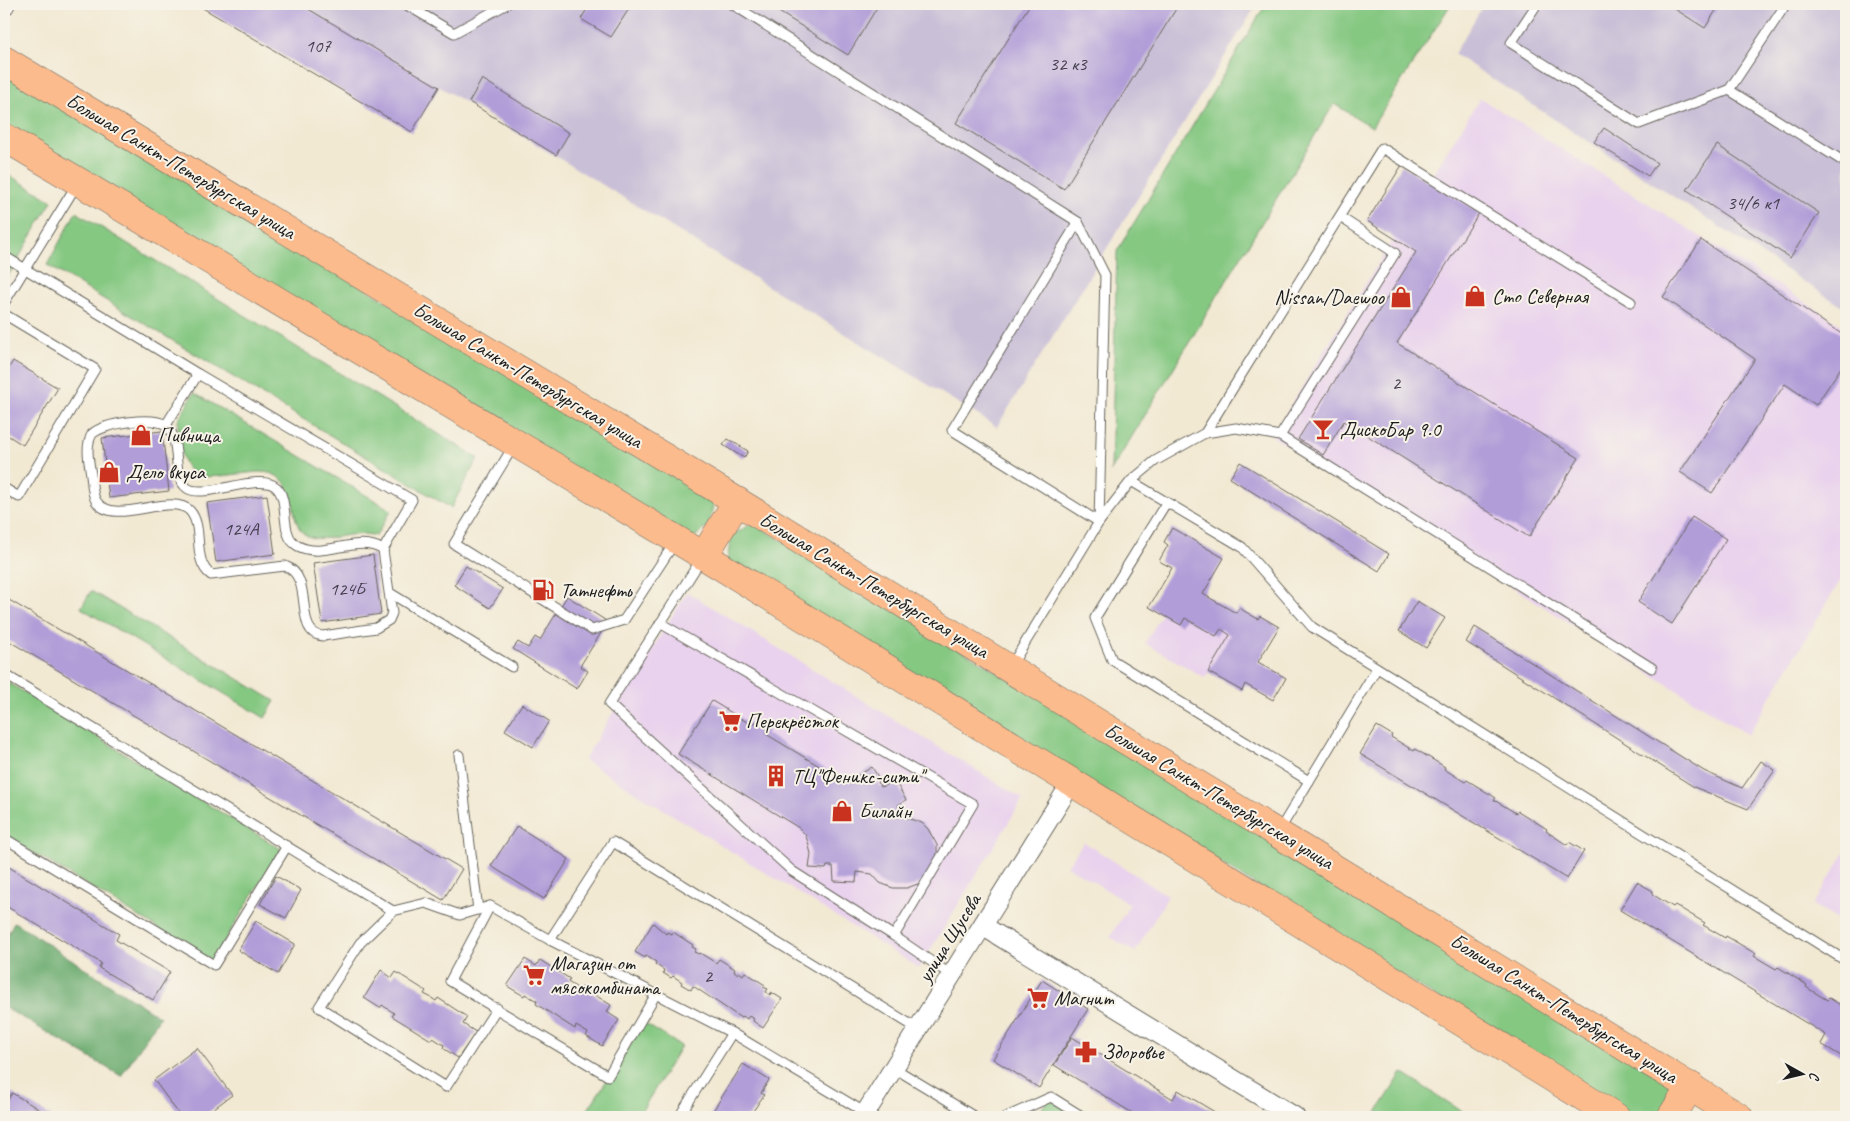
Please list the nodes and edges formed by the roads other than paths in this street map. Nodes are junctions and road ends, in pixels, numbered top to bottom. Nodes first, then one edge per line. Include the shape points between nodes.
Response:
1 (405, 4) edge
2 (507, 4) edge
3 (732, 4) edge
4 (1537, 4) edge
5 (1786, 4) edge
6 (4, 60) edge
7 (1729, 90) junction
8 (4, 137) edge
9 (1846, 163) edge
10 (77, 182) junction
11 (1340, 217) junction
12 (1078, 222) junction
13 (4, 256) edge
14 (26, 267) junction
15 (1632, 302) dead end
16 (4, 303) edge
17 (4, 314) edge
18 (198, 374) junction
19 (166, 425) junction
20 (1205, 433) junction
21 (1280, 436) junction
22 (515, 443) junction
23 (1131, 481) junction
24 (4, 488) edge
25 (737, 501) junction
26 (1166, 502) junction
27 (1099, 522) junction
28 (676, 540) junction
29 (383, 550) junction
30 (704, 556) junction
31 (390, 592) junction
32 (660, 623) junction
33 (512, 666) dead end
34 (1010, 668) junction
35 (1377, 668) junction
36 (1652, 668) dead end
37 (4, 674) edge
38 (459, 755) dead end
39 (1309, 781) junction
40 (1072, 782) junction
41 (1278, 832) junction
42 (4, 838) edge
43 (287, 846) junction
44 (490, 906) junction
45 (393, 910) junction
46 (478, 910) junction
47 (983, 926) junction
48 (894, 936) junction
49 (550, 940) junction
50 (1846, 961) edge
51 (952, 975) junction
52 (656, 994) junction
53 (497, 1008) junction
54 (918, 1029) junction
55 (732, 1033) junction
56 (894, 1068) junction
57 (1691, 1086) junction
58 (864, 1115) edge
59 (679, 1117) edge
60 (975, 1117) edge
61 (1006, 1117) edge
62 (1083, 1117) edge
63 (1295, 1117) edge
64 (1616, 1117) edge
65 (1671, 1117) edge
66 (1739, 1117) edge

1 - 2 lane via 454,33
3 - 12 lane
4 - 7 lane via 1511,43 1639,124
5 - 7 lane
6 - 25 main road, Большая Санкт-Петербургская улица
7 - 9 lane
8 - 10 main road
10 - 14 lane
10 - 22 main road
11 - 15 lane via 1382,148
11 - 20 lane
11 - 21 lane via 1395,253
12 - 27 lane via 1105,275
12 - 27 lane via 952,430
13 - 14 lane
14 - 16 lane
14 - 18 lane
17 - 24 lane via 95,370 19,497
18 - 19 lane
18 - 29 lane via 412,500
19 - 29 lane via 174,435 182,483 190,490 270,484 281,494 287,532 296,546 314,550 368,543
19 - 31 lane via 152,420 108,425 92,434 88,449 92,486 95,500 101,506 111,512 172,505 186,508 194,519 202,565 211,575 285,566 292,568 300,578 309,628 316,635 376,628 385,624 392,613
20 - 21 lane via 1236,428
20 - 23 lane via 1155,461
21 - 36 lane
22 - 28 main road
22 - 28 lane via 454,544 592,630 624,620
23 - 26 lane
23 - 27 lane
25 - 30 main road
25 - 34 main road, Большая Санкт-Петербургская улица
26 - 35 lane via 1242,547 1312,627
26 - 39 lane via 1095,618 1112,660
27 - 34 lane
28 - 30 main road
29 - 31 lane
30 - 32 lane
30 - 40 main road
31 - 33 lane
32 - 48 lane via 610,704 792,871
32 - 48 lane via 973,804
34 - 41 main road, Большая Санкт-Петербургская улица
35 - 39 lane
35 - 50 lane
37 - 43 lane
38 - 46 lane
39 - 41 lane
40 - 47 street, улица Щусева
40 - 64 main road
41 - 57 main road, Большая Санкт-Петербургская улица
42 - 43 lane via 214,965
43 - 45 lane
44 - 46 lane
44 - 49 lane
44 - 53 lane via 450,981
45 - 46 lane via 426,903 460,915
45 - 53 lane via 360,943 319,1007 446,1087
47 - 51 street, улица Щусева
47 - 63 street
48 - 51 lane
49 - 52 lane
49 - 54 lane via 614,842
51 - 54 street, улица Щусева
52 - 53 lane via 608,1076
52 - 55 lane
54 - 56 street, улица Щусева
55 - 58 lane
55 - 59 lane
56 - 58 street, улица Щусева
56 - 60 lane
57 - 65 main road
57 - 66 main road, Большая Санкт-Петербургская улица
61 - 62 lane via 1051,1097

